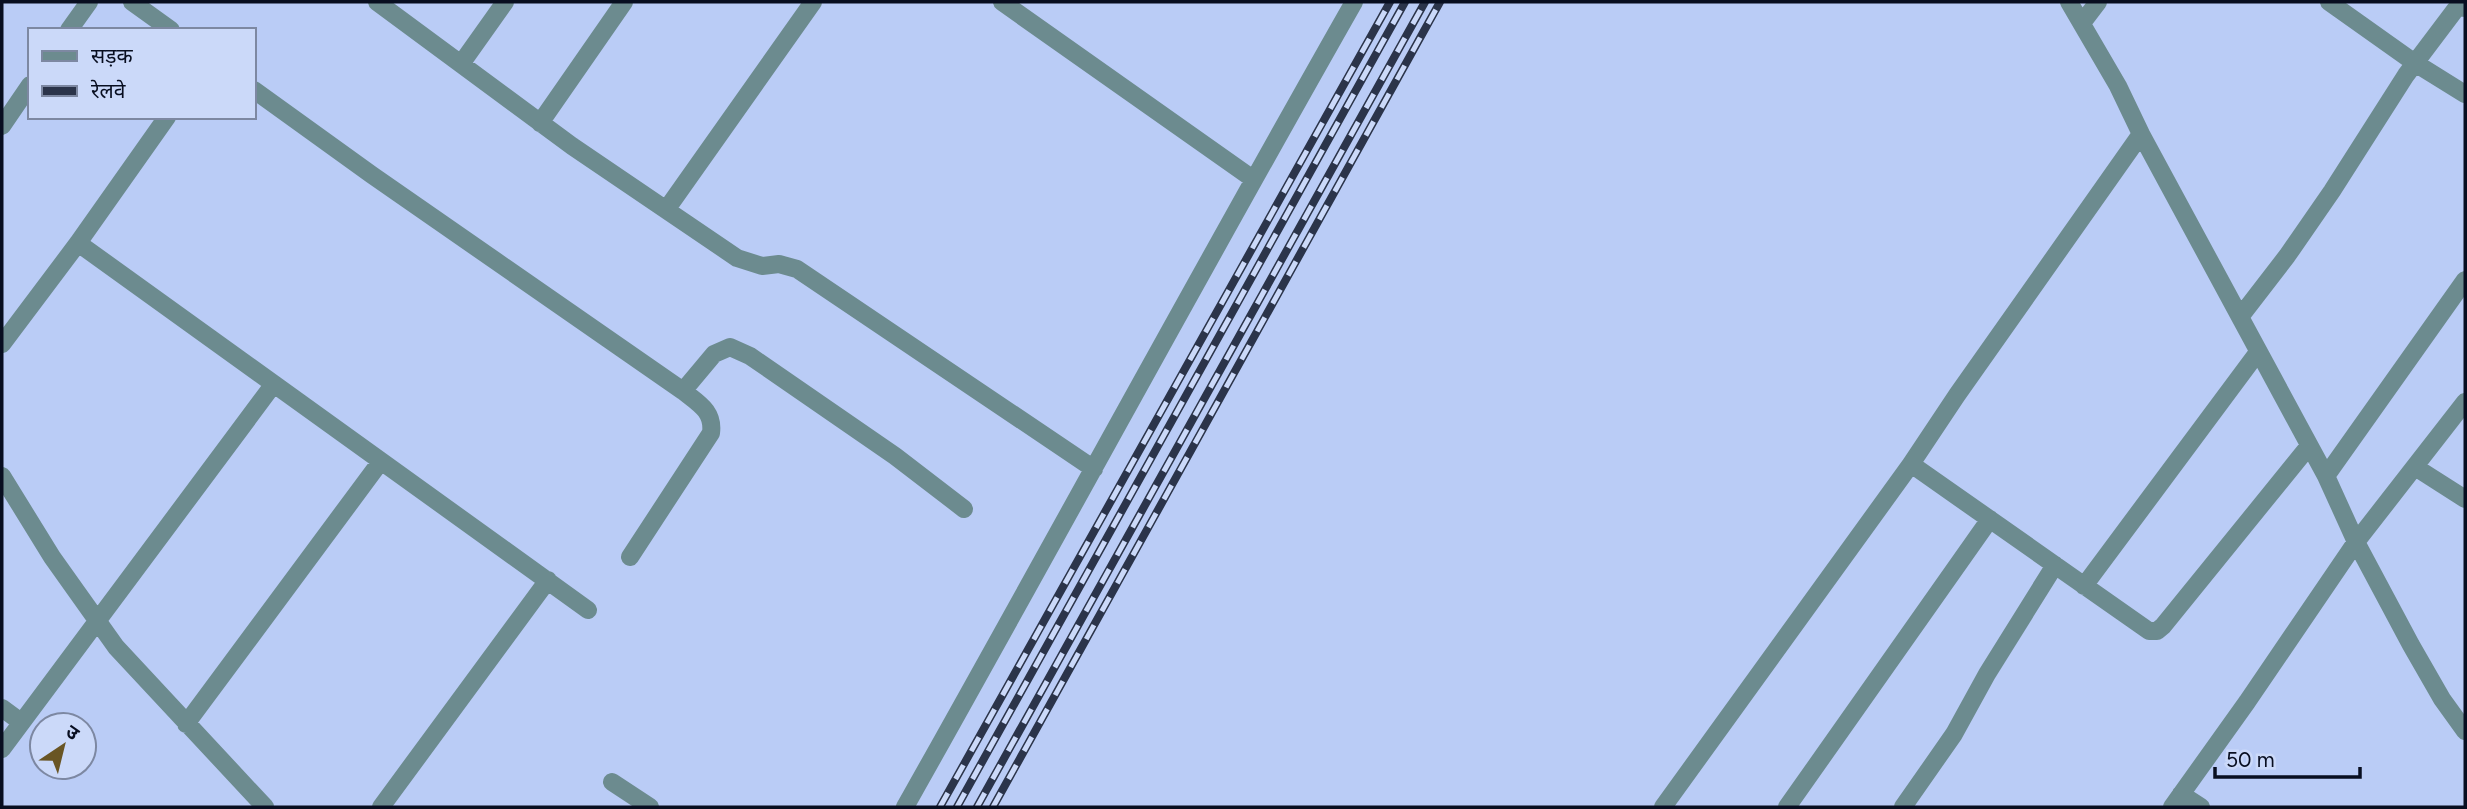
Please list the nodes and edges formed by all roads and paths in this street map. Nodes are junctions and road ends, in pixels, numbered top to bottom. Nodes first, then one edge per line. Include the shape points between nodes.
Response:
1 (89, 2) edge
2 (132, 2) edge
3 (377, 2) edge
4 (505, 2) edge
5 (624, 2) edge
6 (814, 2) edge
7 (1002, 2) edge
8 (1354, 2) edge
9 (2069, 2) edge
10 (2098, 2) edge
11 (2329, 2) edge
12 (2465, 8) edge
13 (2082, 23) junction
14 (70, 28) edge
15 (168, 28) edge
16 (2415, 63) junction
17 (461, 64) junction
18 (28, 88) edge
19 (256, 91) edge
20 (2465, 94) edge
21 (166, 119) edge
22 (540, 123) junction
23 (2, 125) edge
24 (2141, 134) junction
25 (1253, 179) junction
26 (666, 210) junction
27 (78, 243) junction
28 (2465, 280) edge
29 (2240, 317) junction
30 (2, 344) edge
31 (2258, 352) junction
32 (273, 385) junction
33 (682, 391) junction
34 (2465, 402) edge
35 (2309, 446) junction
36 (380, 461) junction
37 (1911, 464) junction
38 (2415, 467) junction
39 (1094, 470) junction
40 (2, 475) edge
41 (2326, 476) junction
42 (2465, 499) edge
43 (964, 509) dead end
44 (1990, 519) junction
45 (2356, 542) junction
46 (630, 557) dead end
47 (2054, 565) junction
48 (548, 580) junction
49 (2084, 586) junction
50 (588, 610) dead end
51 (96, 621) junction
52 (2, 708) edge
53 (21, 722) junction
54 (186, 723) junction
55 (2465, 731) edge
56 (2, 749) edge
57 (612, 782) dead end
58 (2177, 801) edge
59 (265, 807) edge
60 (380, 807) edge
61 (650, 807) edge
62 (905, 807) edge
63 (1663, 807) edge
64 (1787, 807) edge
65 (1903, 807) edge
66 (2201, 807) edge

1 - 14 street
2 - 15 street
3 - 17 street
4 - 17 street
5 - 22 street
6 - 26 street
7 - 25 street
8 - 25 street
9 - 13 street
10 - 13 street
11 - 16 street
12 - 16 street via 2455,10
13 - 24 street
16 - 20 street
16 - 29 street via 2332,191
17 - 22 street
18 - 23 street
19 - 33 street
21 - 27 street
22 - 26 street
24 - 29 street
24 - 37 street
25 - 39 street
26 - 39 street via 750,264 797,269
27 - 30 street
27 - 32 street
28 - 41 street
29 - 31 street
31 - 35 street
31 - 49 street
32 - 36 street
32 - 51 street
33 - 43 street via 714,354 730,347 750,356 895,456
33 - 46 street via 710,414 711,433
34 - 38 street
35 - 41 street
35 - 49 street via 2157,631 2149,631
36 - 48 street
36 - 54 street
37 - 44 street
37 - 63 street
38 - 42 street
38 - 45 street
39 - 62 street
40 - 51 street
41 - 45 street
44 - 47 street
44 - 64 street
45 - 55 street via 2436,688
45 - 58 street
47 - 49 street
47 - 65 street via 1954,734
48 - 50 street
48 - 60 street
51 - 53 street
51 - 54 street
52 - 53 street
53 - 56 street
54 - 59 street
57 - 61 street
58 - 66 street

